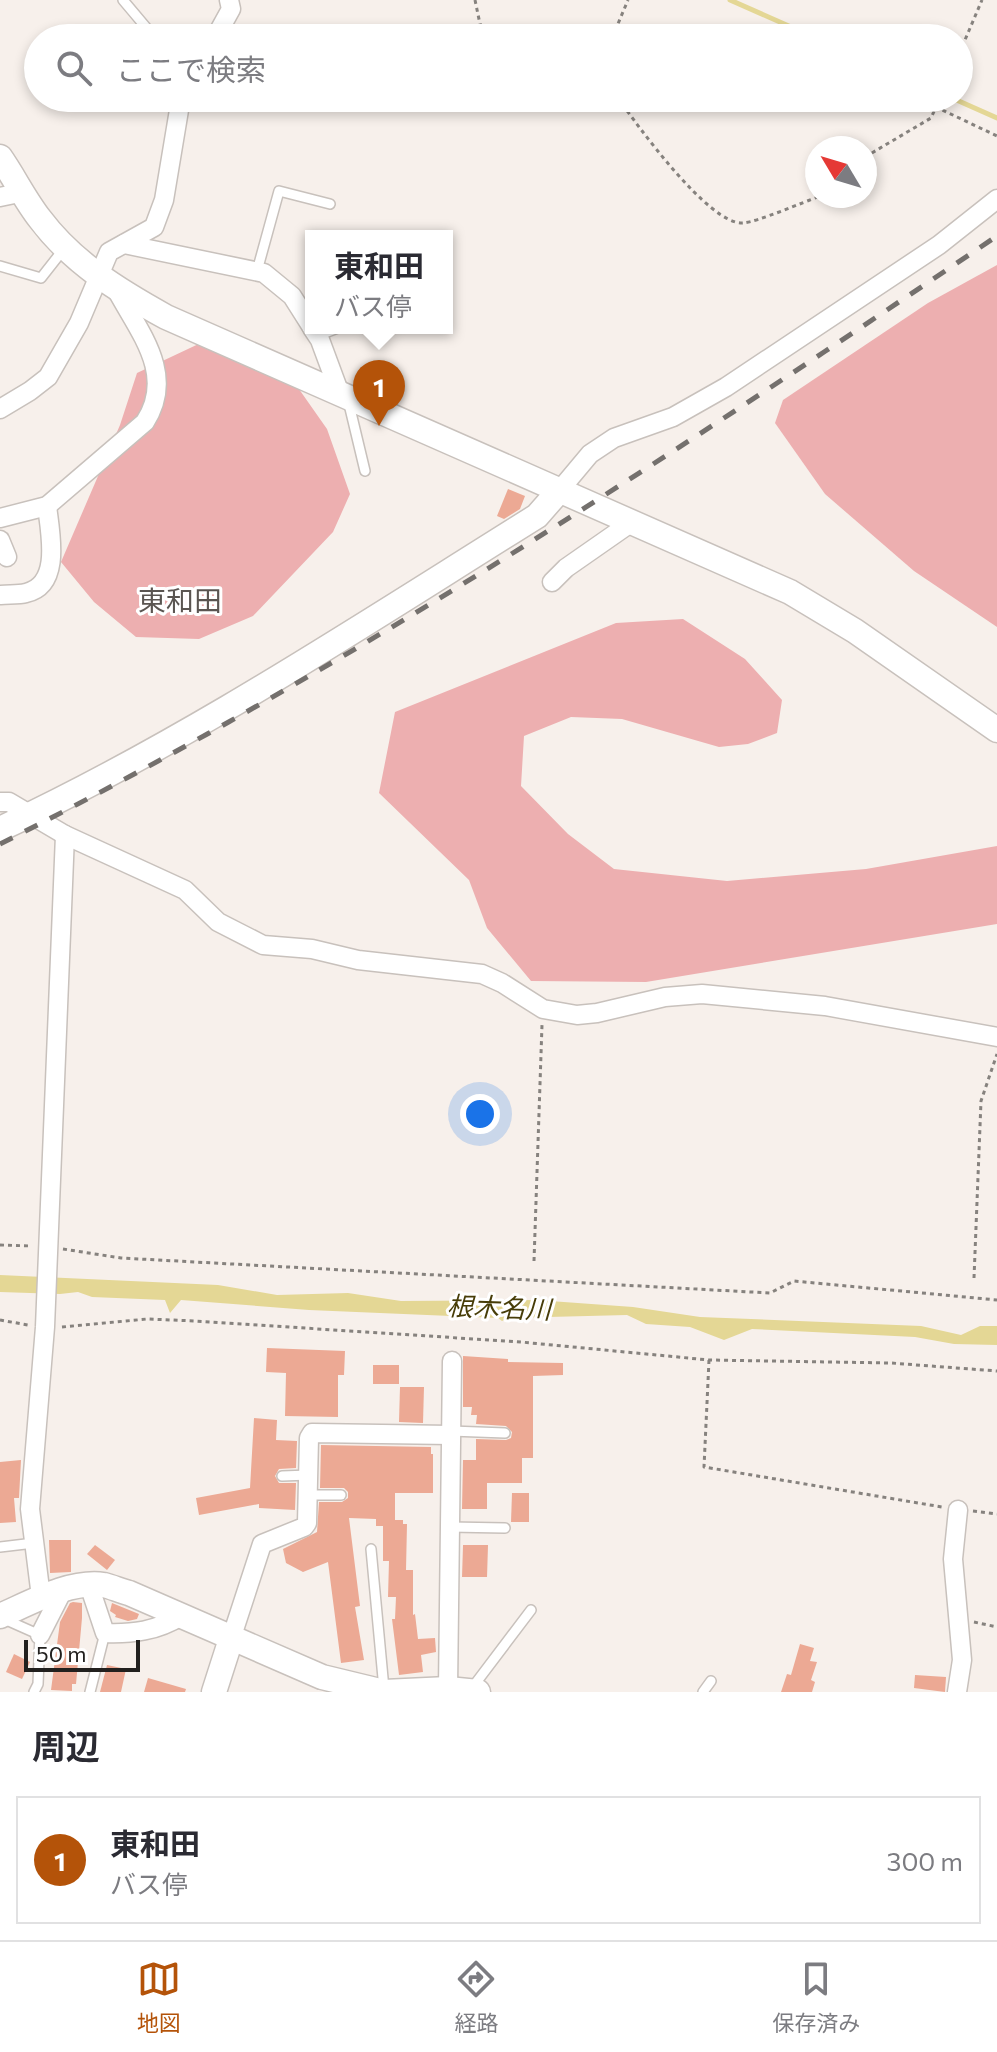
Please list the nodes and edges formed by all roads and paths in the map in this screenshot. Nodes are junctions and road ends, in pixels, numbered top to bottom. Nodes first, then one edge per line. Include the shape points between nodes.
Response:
1 (123, 0) edge
2 (229, 0) edge
3 (475, 0) edge
4 (628, 0) edge
5 (982, 0) edge
6 (143, 24) edge
7 (223, 24) edge
8 (480, 24) edge
9 (618, 24) edge
10 (972, 24) edge
11 (179, 112) edge
12 (628, 112) edge
13 (934, 112) edge
14 (947, 112) edge
15 (997, 136) edge
16 (877, 150) edge
17 (0, 157) edge
18 (12, 194) edge
19 (997, 199) edge
20 (805, 201) edge
21 (330, 204) dead end
22 (124, 244) junction
23 (65, 247) junction
24 (0, 266) edge
25 (257, 271) junction
26 (107, 282) junction
27 (305, 316) edge
28 (316, 334) edge
29 (344, 396) junction
30 (0, 409) edge
31 (365, 471) dead end
32 (559, 491) junction
33 (47, 506) junction
34 (0, 518) edge
35 (632, 522) junction
36 (552, 582) dead end
37 (0, 595) edge
38 (997, 730) edge
39 (0, 802) edge
40 (32, 814) junction
41 (0, 829) edge
42 (65, 835) junction
43 (543, 1009) junction
44 (997, 1037) edge
45 (997, 1054) edge
46 (0, 1245) edge
47 (47, 1248) junction
48 (534, 1261) dead end
49 (974, 1278) dead end
50 (997, 1300) edge
51 (0, 1320) edge
52 (45, 1328) junction
53 (709, 1360) junction
54 (452, 1361) dead end
55 (997, 1371) edge
56 (451, 1433) junction
57 (505, 1433) dead end
58 (309, 1475) junction
59 (282, 1476) dead end
60 (310, 1495) junction
61 (341, 1495) dead end
62 (958, 1510) junction
63 (997, 1514) edge
64 (450, 1527) junction
65 (505, 1528) dead end
66 (34, 1543) junction
67 (0, 1547) edge
68 (371, 1549) dead end
69 (89, 1585) junction
70 (52, 1594) junction
71 (531, 1610) dead end
72 (181, 1616) junction
73 (0, 1617) edge
74 (958, 1623) junction
75 (997, 1627) edge
76 (105, 1633) junction
77 (40, 1635) junction
78 (231, 1639) junction
79 (711, 1681) dead end
80 (459, 1690) edge
81 (34, 1692) edge
82 (90, 1692) edge
83 (214, 1692) edge
84 (384, 1692) edge
85 (478, 1692) edge
86 (703, 1692) edge
87 (957, 1692) edge

1 - 6 lane
2 - 7 street via 231,9
3 - 8 path
4 - 9 path
5 - 10 path
11 - 22 street via 164,200 154,227
12 - 20 path via 653,149 730,220 744,223
13 - 16 path
14 - 15 path
17 - 18 street
18 - 23 street
19 - 32 street via 939,245 726,387 590,454
21 - 25 lane via 279,191
22 - 25 street
22 - 26 street via 109,252
23 - 24 lane via 41,278
23 - 26 street
25 - 27 street via 292,296
26 - 29 street via 166,317
26 - 30 street via 48,377
26 - 33 street via 155,362 158,391 145,422
28 - 29 street
29 - 31 lane
29 - 32 street
32 - 35 street
32 - 40 street via 537,516 312,656 147,754
33 - 34 street
33 - 37 street via 52,548 44,580 26,593
35 - 36 street
35 - 38 street via 823,610
39 - 40 street
40 - 41 street
40 - 42 street
42 - 43 street via 185,890 218,922 263,945 482,974
42 - 47 street
43 - 44 street via 577,1015 702,994 825,1006
43 - 48 path
45 - 49 path via 981,1101
46 - 47 path
47 - 50 path via 121,1258 770,1293 794,1281
47 - 52 street
51 - 52 path
52 - 53 path via 147,1319 195,1321
52 - 66 street via 32,1443
53 - 55 path
53 - 62 path via 704,1467
54 - 56 street
56 - 57 lane
56 - 58 street via 312,1433
56 - 64 street
58 - 59 lane
58 - 60 street
60 - 61 lane
60 - 78 street via 304,1527 262,1544
62 - 63 path
62 - 74 street via 953,1559
64 - 65 lane
64 - 80 street
66 - 67 lane
66 - 70 street
68 - 84 lane
69 - 70 street
69 - 72 street via 129,1593
69 - 76 street
70 - 73 street
70 - 77 street
71 - 80 lane
72 - 76 street via 154,1629
72 - 78 street
73 - 77 lane
74 - 75 path
74 - 87 street via 962,1660
76 - 82 lane
77 - 81 lane
78 - 83 street
78 - 84 street via 322,1677
79 - 86 lane
80 - 84 street
80 - 85 street

